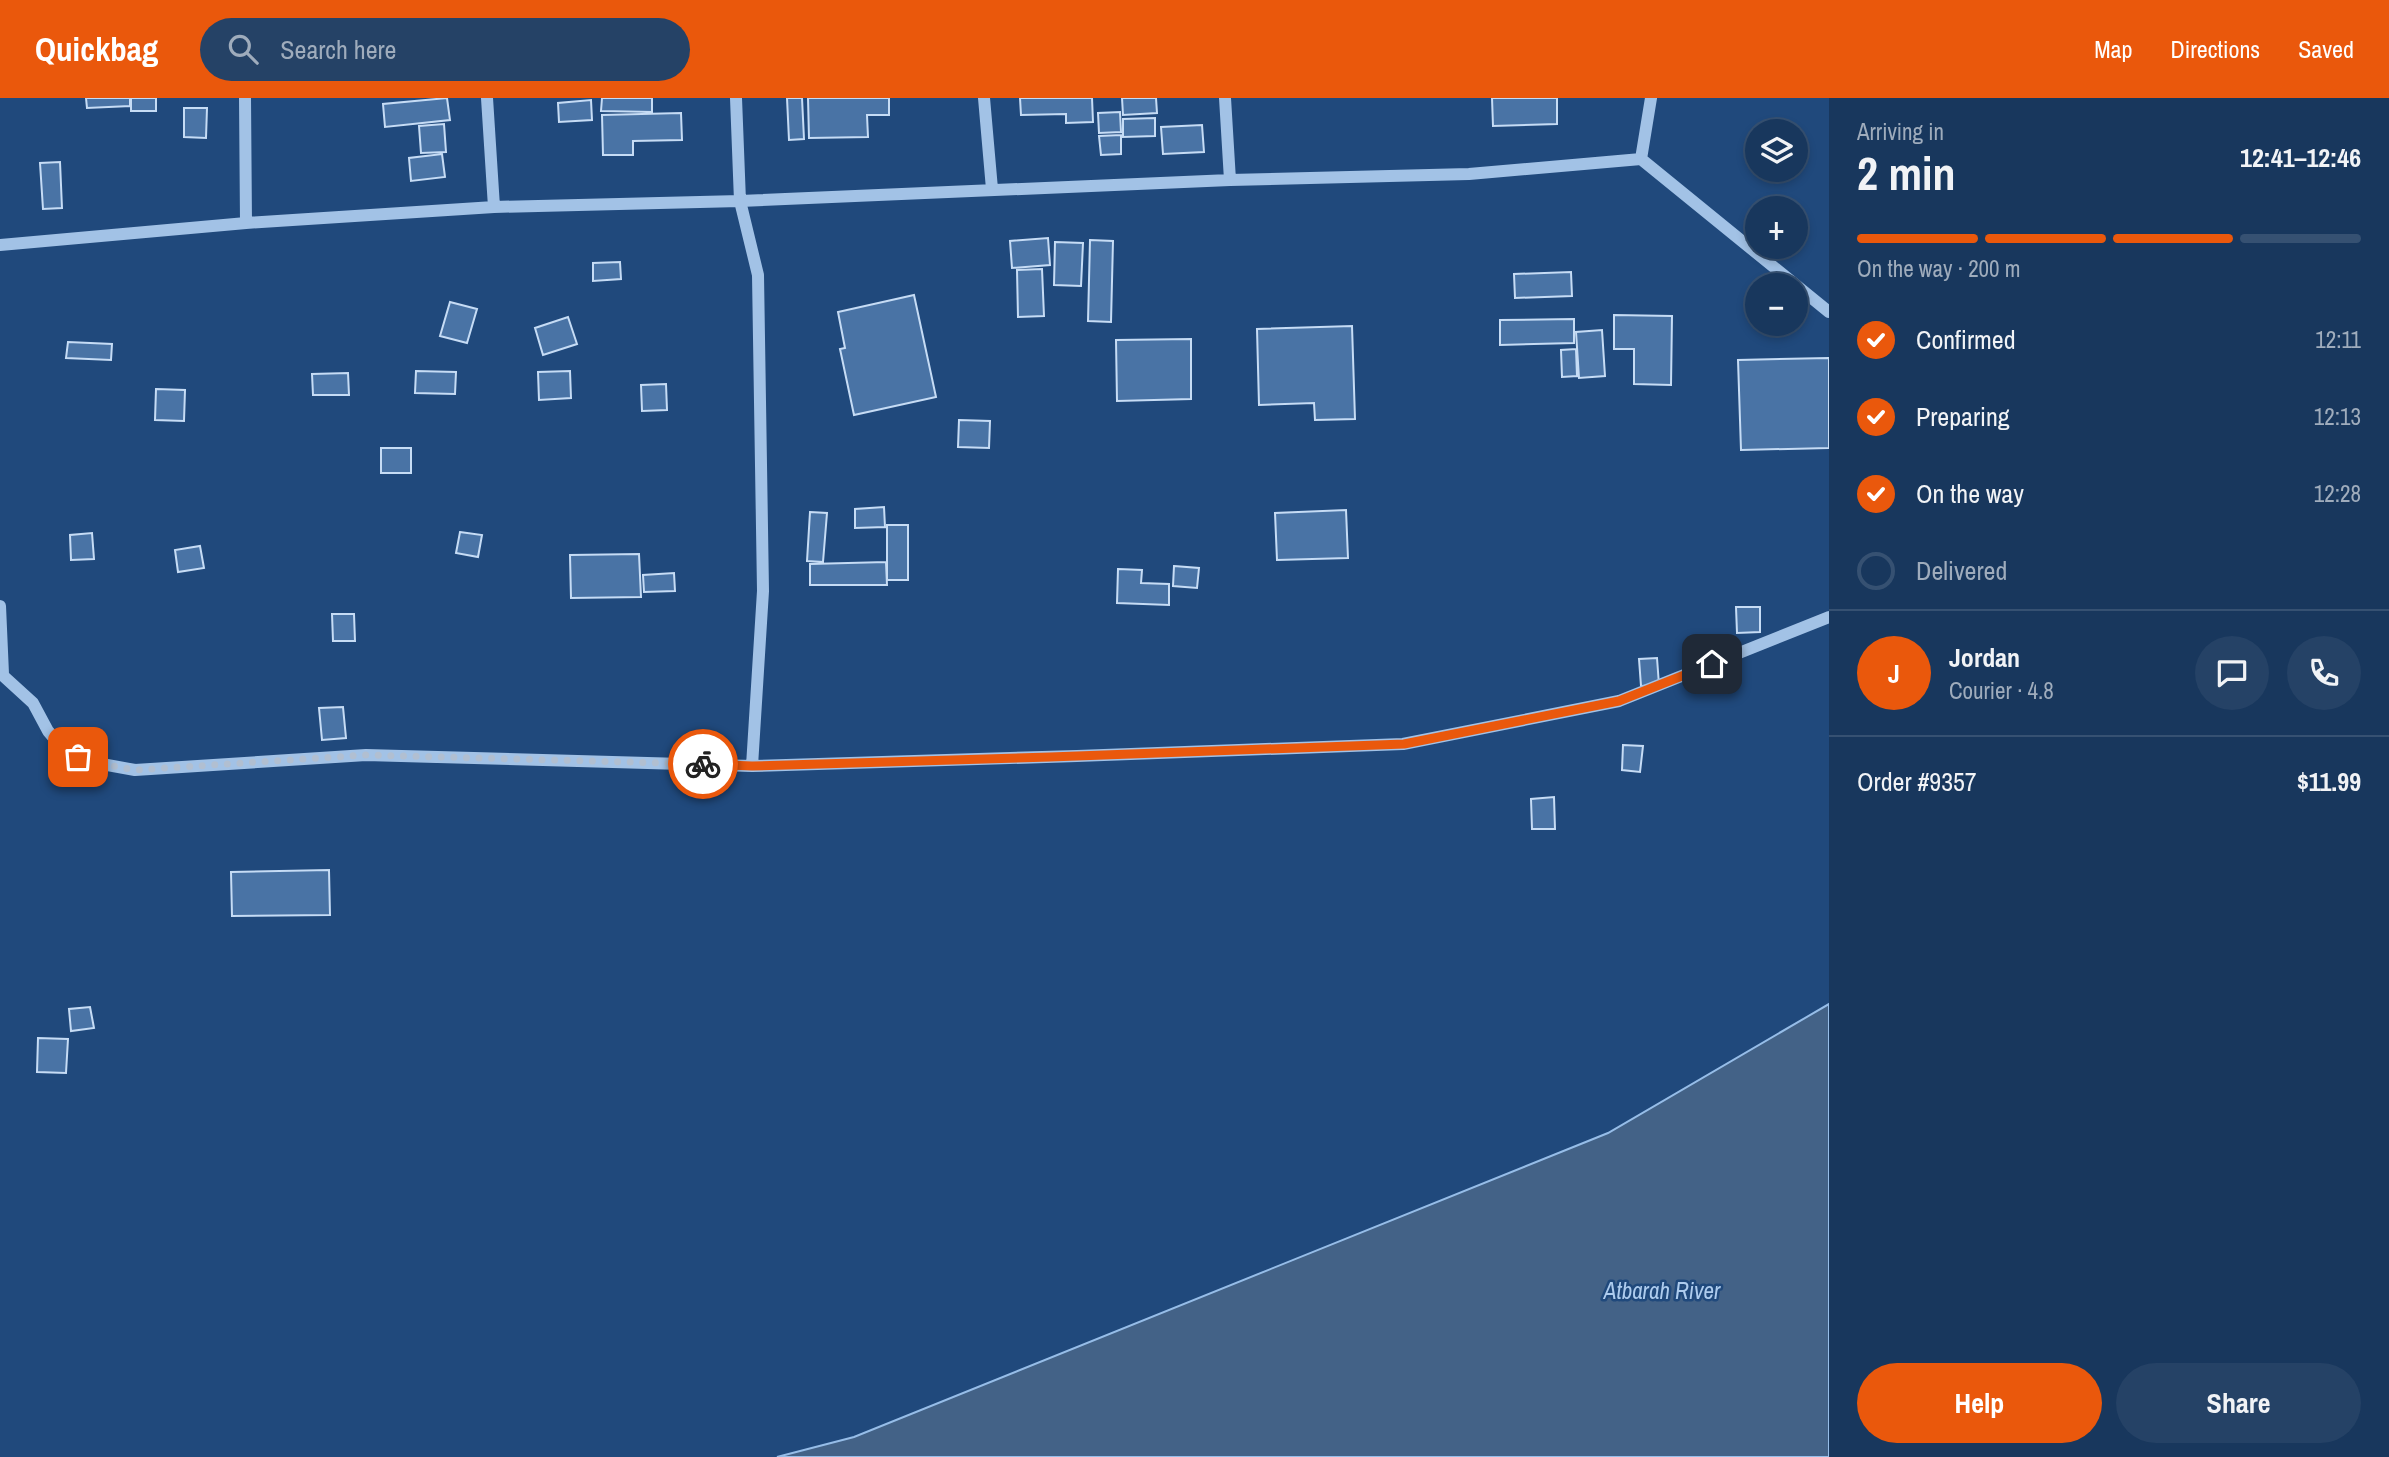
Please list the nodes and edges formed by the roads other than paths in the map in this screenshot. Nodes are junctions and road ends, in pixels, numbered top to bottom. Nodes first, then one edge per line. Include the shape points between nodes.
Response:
1 (245, 98) edge
2 (487, 98) edge
3 (736, 98) edge
4 (984, 98) edge
5 (1225, 98) edge
6 (1651, 98) edge
7 (1642, 159) junction
8 (1230, 180) junction
9 (992, 189) junction
10 (740, 201) junction
11 (494, 207) junction
12 (246, 223) junction
13 (0, 245) edge
14 (1829, 312) edge
15 (0, 606) edge
16 (1829, 617) edge
17 (2, 673) edge
18 (752, 766) junction

1 - 12 street
2 - 11 street
3 - 10 street
4 - 9 street
5 - 8 street
6 - 7 street
7 - 8 street via 1469,174
7 - 14 street
8 - 9 street
9 - 10 street
10 - 11 street
10 - 18 street via 758,275 764,591
11 - 12 street
12 - 13 street
15 - 17 street
16 - 18 street via 1619,701 1404,744
17 - 18 street via 33,703 65,751 91,762 135,770 366,755

